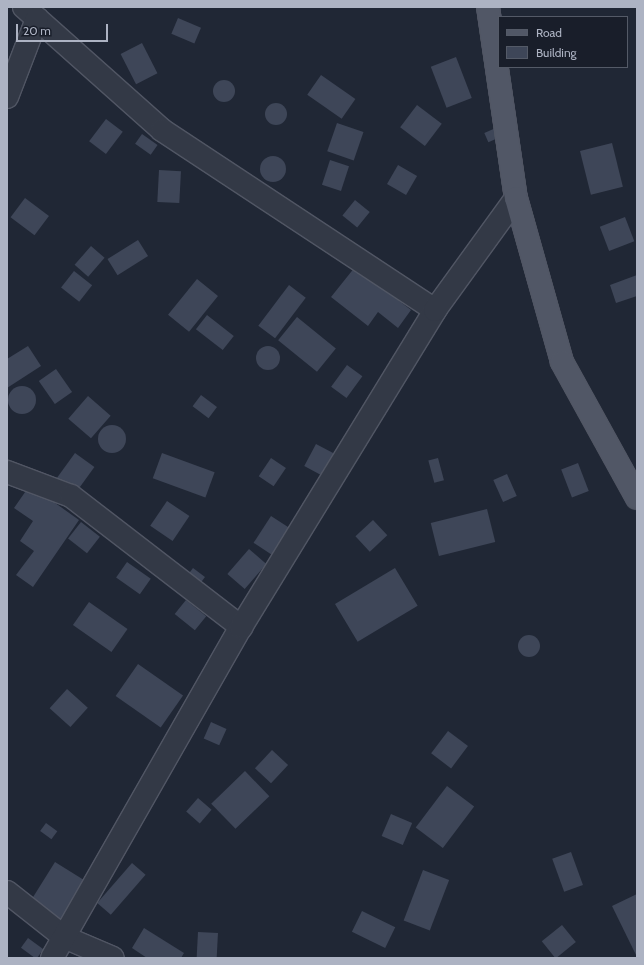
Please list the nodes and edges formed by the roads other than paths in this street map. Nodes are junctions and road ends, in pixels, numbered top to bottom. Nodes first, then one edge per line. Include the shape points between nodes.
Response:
1 (488, 7) edge
2 (30, 13) edge
3 (7, 97) edge
4 (516, 198) junction
5 (435, 310) junction
6 (7, 472) edge
7 (637, 498) edge
8 (241, 627) junction
9 (7, 892) edge
10 (64, 937) junction
11 (52, 958) edge
12 (113, 958) edge

1 - 4 main road
2 - 3 street
2 - 5 street via 162,130
4 - 5 street
4 - 7 main road via 562,362
5 - 8 street
6 - 8 street via 70,496
8 - 10 street
9 - 10 street
10 - 11 street
10 - 12 street

